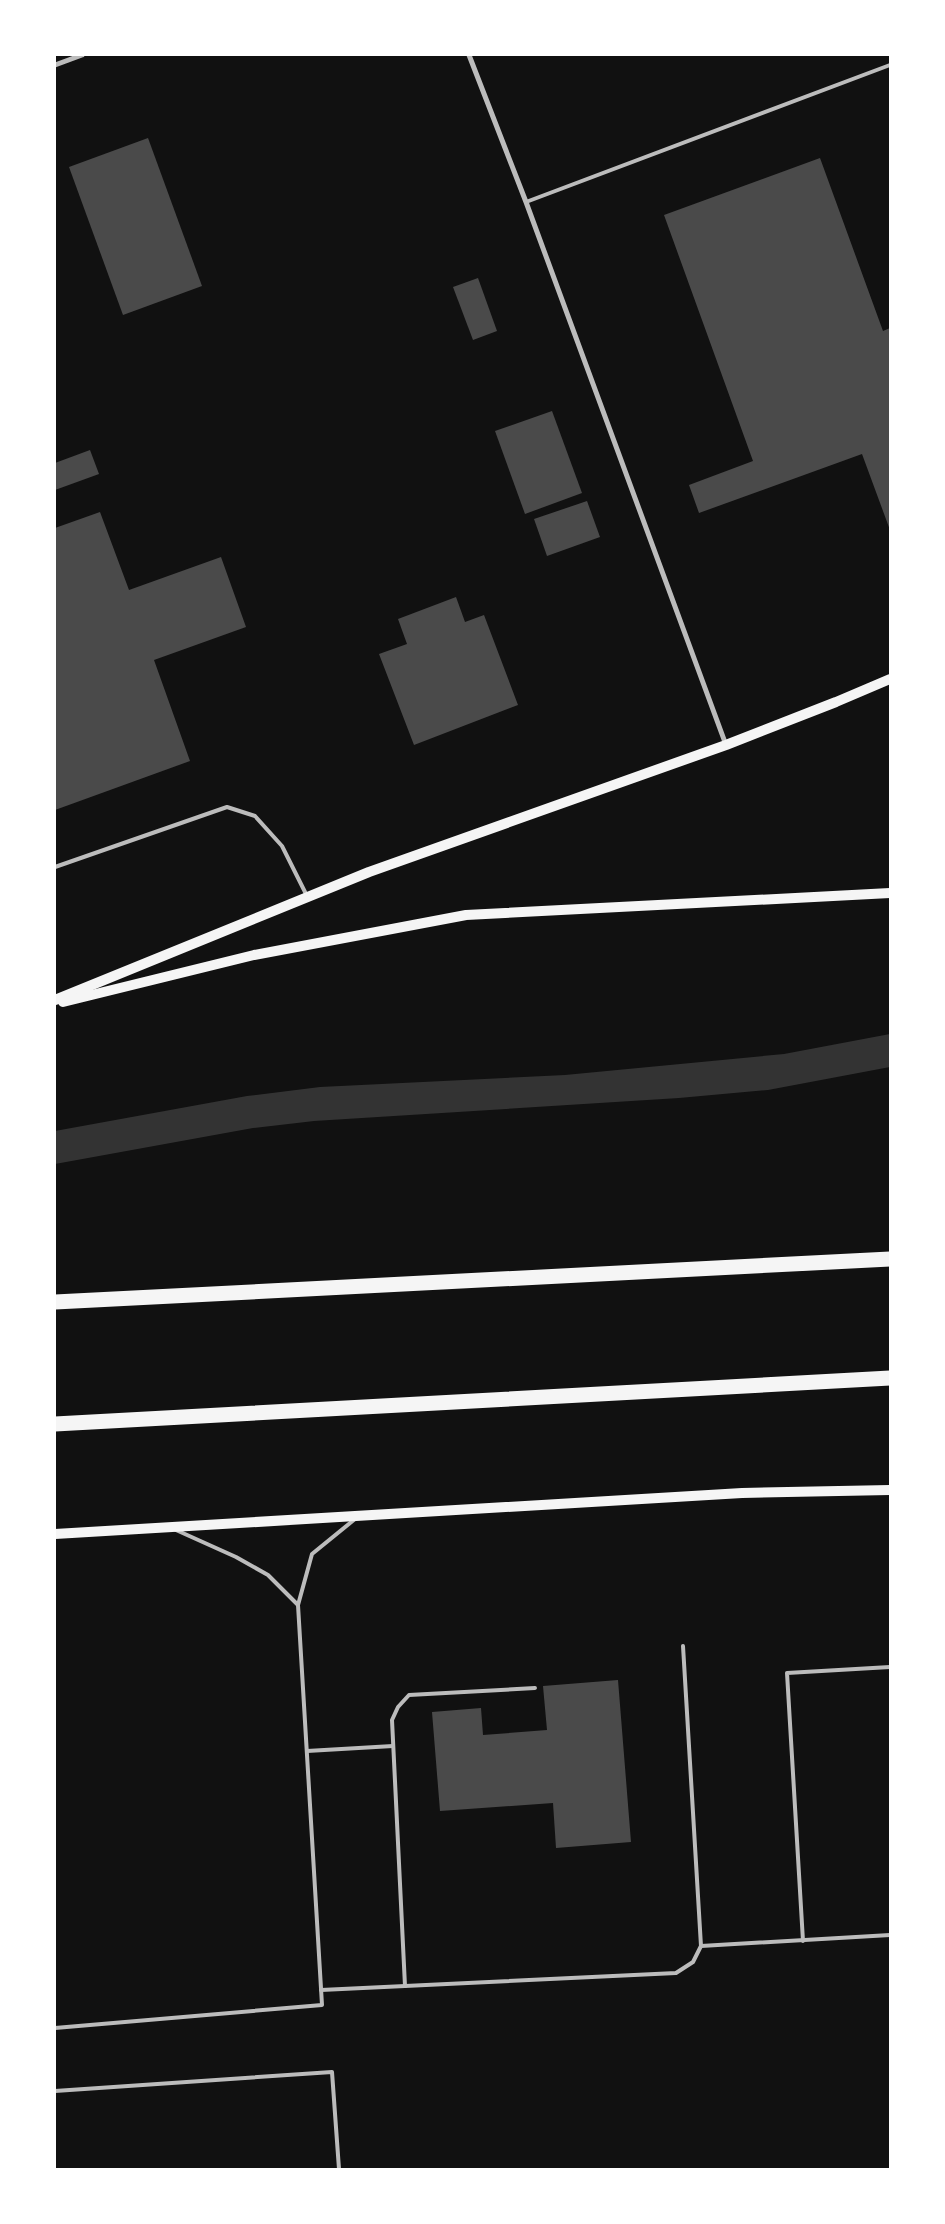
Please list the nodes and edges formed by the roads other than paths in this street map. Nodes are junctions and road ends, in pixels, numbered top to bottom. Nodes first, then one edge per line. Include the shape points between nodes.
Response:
1 (82, 55) edge
2 (469, 55) edge
3 (55, 65) edge
4 (890, 65) edge
5 (526, 202) junction
6 (890, 679) edge
7 (726, 745) junction
8 (55, 867) edge
9 (890, 893) edge
10 (307, 897) junction
11 (55, 1000) edge
12 (55, 1004) edge
13 (890, 1259) edge
14 (55, 1302) edge
15 (890, 1378) edge
16 (55, 1424) edge
17 (890, 1490) edge
18 (360, 1515) junction
19 (168, 1526) junction
20 (55, 1534) edge
21 (298, 1605) junction
22 (683, 1646) dead end
23 (890, 1667) edge
24 (535, 1688) dead end
25 (393, 1746) junction
26 (307, 1751) junction
27 (890, 1935) edge
28 (803, 1940) junction
29 (701, 1946) junction
30 (405, 1986) junction
31 (321, 1990) junction
32 (55, 2028) edge
33 (55, 2091) edge
34 (339, 2169) edge

1 - 3 street
2 - 5 street
4 - 5 lane
5 - 7 street
6 - 7 main road
7 - 10 main road
8 - 10 lane via 227,807 255,816 282,846
9 - 12 main road via 466,915 254,955
10 - 11 main road
13 - 14 highway
15 - 16 highway
17 - 18 main road via 742,1493
18 - 19 main road
18 - 21 lane via 312,1554
19 - 20 main road
19 - 21 lane via 268,1575
21 - 26 lane
22 - 29 lane
23 - 28 lane via 787,1673
24 - 25 lane via 409,1695 392,1720
25 - 26 lane
25 - 30 lane
26 - 31 lane
27 - 28 lane
28 - 29 lane
29 - 30 lane via 693,1962 676,1973
30 - 31 lane
31 - 32 lane via 322,2005
33 - 34 lane via 332,2072

